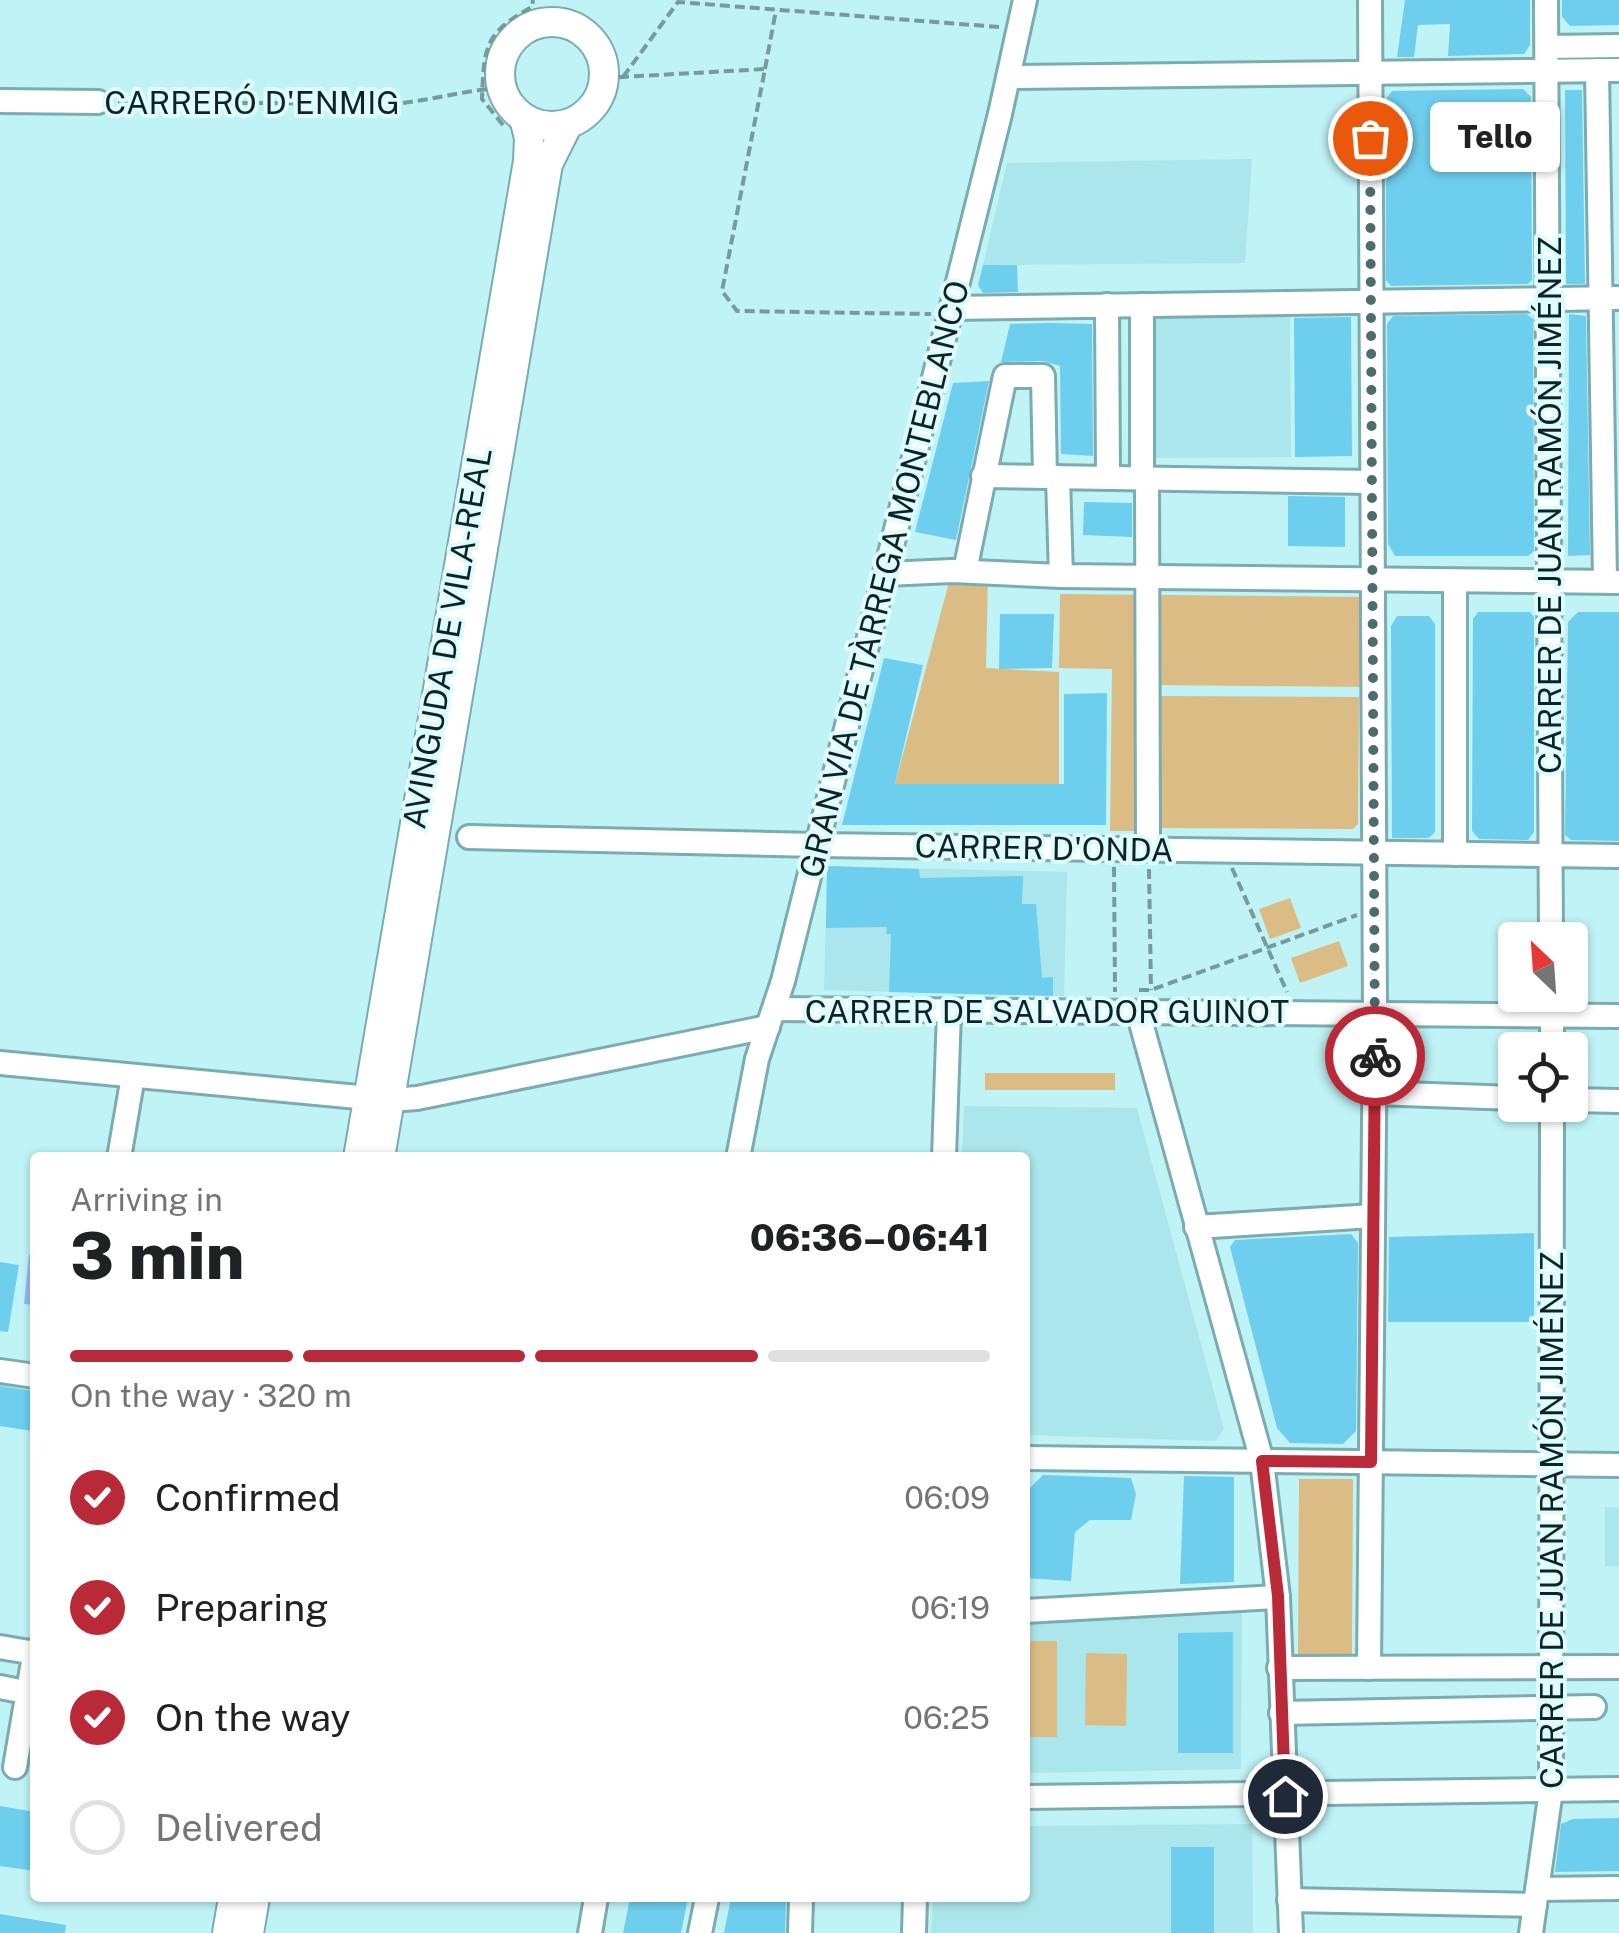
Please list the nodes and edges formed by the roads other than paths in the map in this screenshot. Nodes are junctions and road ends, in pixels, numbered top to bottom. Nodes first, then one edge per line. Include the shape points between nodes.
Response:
1 (578, 0) edge
2 (1025, 0) edge
3 (1370, 0) edge
4 (1546, 0) edge
5 (541, 8) edge
6 (578, 29) junction
7 (1619, 46) edge
8 (1547, 58) junction
9 (1608, 70) edge
10 (1370, 71) junction
11 (1009, 77) junction
12 (0, 101) edge
13 (98, 102) road end
14 (568, 124) junction
15 (517, 126) junction
16 (1609, 138) edge
17 (1610, 247) edge
18 (1610, 298) edge
19 (1550, 299) junction
20 (1371, 302) junction
21 (1107, 305) junction
22 (1142, 305) junction
23 (952, 308) junction
24 (983, 476) junction
25 (1052, 477) junction
26 (1108, 478) junction
27 (1144, 478) junction
28 (1372, 482) junction
29 (964, 571) junction
30 (885, 574) junction
31 (1061, 576) junction
32 (1145, 577) junction
33 (1373, 580) junction
34 (1455, 581) junction
35 (1612, 581) edge
36 (1549, 582) junction
37 (469, 836) dead end
38 (817, 845) junction
39 (1374, 853) junction
40 (1455, 854) junction
41 (1548, 855) junction
42 (1619, 856) edge
43 (1148, 859) junction
44 (1550, 922) edge
45 (1135, 1002) junction
46 (1498, 1008) edge
47 (950, 1011) junction
48 (1588, 1011) edge
49 (1375, 1014) junction
50 (1619, 1016) edge
51 (771, 1018) junction
52 (0, 1063) edge
53 (132, 1076) junction
54 (1374, 1092) junction
55 (1498, 1097) edge
56 (379, 1100) junction
57 (1588, 1100) edge
58 (1619, 1101) edge
59 (1552, 1122) edge
60 (120, 1152) edge
61 (360, 1152) edge
62 (380, 1152) edge
63 (739, 1152) edge
64 (944, 1152) edge
65 (1373, 1216) junction
66 (1196, 1226) junction
67 (0, 1371) edge
68 (30, 1375) edge
69 (1030, 1458) edge
70 (1262, 1461) junction
71 (1371, 1462) junction
72 (1552, 1464) junction
73 (1619, 1464) edge
74 (1278, 1596) junction
75 (1030, 1611) edge
76 (0, 1648) edge
77 (30, 1651) edge
78 (1280, 1668) junction
79 (1369, 1668) junction
80 (1552, 1668) junction
81 (1619, 1668) edge
82 (0, 1687) edge
83 (30, 1693) edge
84 (30, 1703) edge
85 (1594, 1707) dead end
86 (1552, 1708) junction
87 (1282, 1713) junction
88 (17, 1768) edge
89 (1619, 1789) edge
90 (1551, 1790) junction
91 (1285, 1796) junction
92 (1030, 1797) edge
93 (1619, 1888) edge
94 (1536, 1897) junction
95 (1289, 1900) junction
96 (233, 1902) edge
97 (254, 1902) edge
98 (595, 1902) edge
99 (707, 1902) edge
100 (801, 1902) edge
101 (915, 1902) edge
102 (228, 1933) edge
103 (249, 1933) edge
104 (590, 1933) edge
105 (700, 1933) edge
106 (800, 1933) edge
107 (914, 1933) edge
108 (1290, 1933) edge
109 (1531, 1933) edge

1 - 6 main road
2 - 11 street, GRAN VIA DE TÀRREGA MONTEBLANCO
3 - 10 street
4 - 8 street, CARRER DE JUAN RAMÓN JIMÉNEZ
5 - 6 main road via 553,22
5 - 15 main road via 503,55 492,88 514,110
6 - 14 main road, AVINGUDA DE VILA-REAL via 614,77 593,106
7 - 8 street
8 - 9 street
8 - 10 street
8 - 19 street, CARRER DE JUAN RAMÓN JIMÉNEZ
9 - 16 street
10 - 11 street
10 - 20 street
11 - 23 street, GRAN VIA DE TÀRREGA MONTEBLANCO
12 - 13 street, CARRERÓ D'ENMIG
14 - 15 main road
14 - 56 main road, AVINGUDA DE VILA-REAL via 548,164
15 - 56 main road, AVINGUDA DE VILA-REAL via 528,138 528,162
16 - 17 street
17 - 18 street
18 - 19 street
18 - 35 street
19 - 20 street
19 - 36 street, CARRER DE JUAN RAMÓN JIMÉNEZ
20 - 22 street
20 - 28 street
21 - 22 street
21 - 23 street
21 - 26 street
22 - 27 street
23 - 30 street, GRAN VIA DE TÀRREGA MONTEBLANCO
24 - 25 street
24 - 25 street via 1005,376 1043,376
24 - 29 street
25 - 26 street
25 - 31 street
26 - 27 street
27 - 28 street
27 - 32 street
28 - 33 street
29 - 30 street
29 - 31 street
30 - 38 street, GRAN VIA DE TÀRREGA MONTEBLANCO
31 - 32 street
32 - 33 street
32 - 43 street
33 - 34 street
33 - 39 street
34 - 36 street
34 - 40 street
35 - 36 street
36 - 41 street, CARRER DE JUAN RAMÓN JIMÉNEZ
37 - 38 street, CARRER D'ONDA
38 - 43 street, CARRER D'ONDA
38 - 51 street, GRAN VIA DE TÀRREGA MONTEBLANCO
39 - 40 street, CARRER D'ONDA
39 - 43 street, CARRER D'ONDA
39 - 49 street
40 - 41 street, CARRER D'ONDA
41 - 42 street, CARRER D'ONDA
41 - 44 street, CARRER DE JUAN RAMÓN JIMÉNEZ
45 - 47 street, CARRER DE SALVADOR GUINOT via 1114,1012
45 - 49 street, CARRER DE SALVADOR GUINOT
45 - 66 street
46 - 49 street, CARRER DE SALVADOR GUINOT
47 - 51 street, CARRER DE SALVADOR GUINOT
47 - 64 street
48 - 50 street, CARRER DE SALVADOR GUINOT
49 - 54 street
51 - 56 street, CARRER DE SALVADOR GUINOT via 437,1094
51 - 63 street, GRAN VIA DE TÀRREGA MONTEBLANCO
52 - 53 street, CARRER DE SALVADOR GUINOT
53 - 56 street, CARRER DE SALVADOR GUINOT
53 - 60 street
54 - 55 street
54 - 65 street
56 - 61 main road, AVINGUDA DE VILA-REAL
56 - 62 main road, AVINGUDA DE VILA-REAL
57 - 58 street
59 - 72 street, CARRER DE JUAN RAMÓN JIMÉNEZ
65 - 66 street
65 - 71 street
66 - 70 street
67 - 68 street
69 - 70 street
70 - 71 street
70 - 74 street
71 - 72 street
71 - 79 street
72 - 73 street
72 - 80 street, CARRER DE JUAN RAMÓN JIMÉNEZ
74 - 75 street
74 - 78 street
76 - 77 street
78 - 79 street
78 - 87 street
79 - 80 street
80 - 81 street
80 - 86 street, CARRER DE JUAN RAMÓN JIMÉNEZ
82 - 83 street
84 - 88 street
85 - 86 street
86 - 87 street
86 - 90 street, CARRER DE JUAN RAMÓN JIMÉNEZ
87 - 91 street
89 - 90 street
90 - 91 street
90 - 94 street, CARRER DE JUAN RAMÓN JIMÉNEZ
91 - 92 street
91 - 95 street
93 - 94 street
94 - 95 street
94 - 109 street, CARRER DE JUAN RAMÓN JIMÉNEZ
95 - 108 street
96 - 102 main road
97 - 103 main road
98 - 104 street
99 - 105 street
100 - 106 street
101 - 107 street

